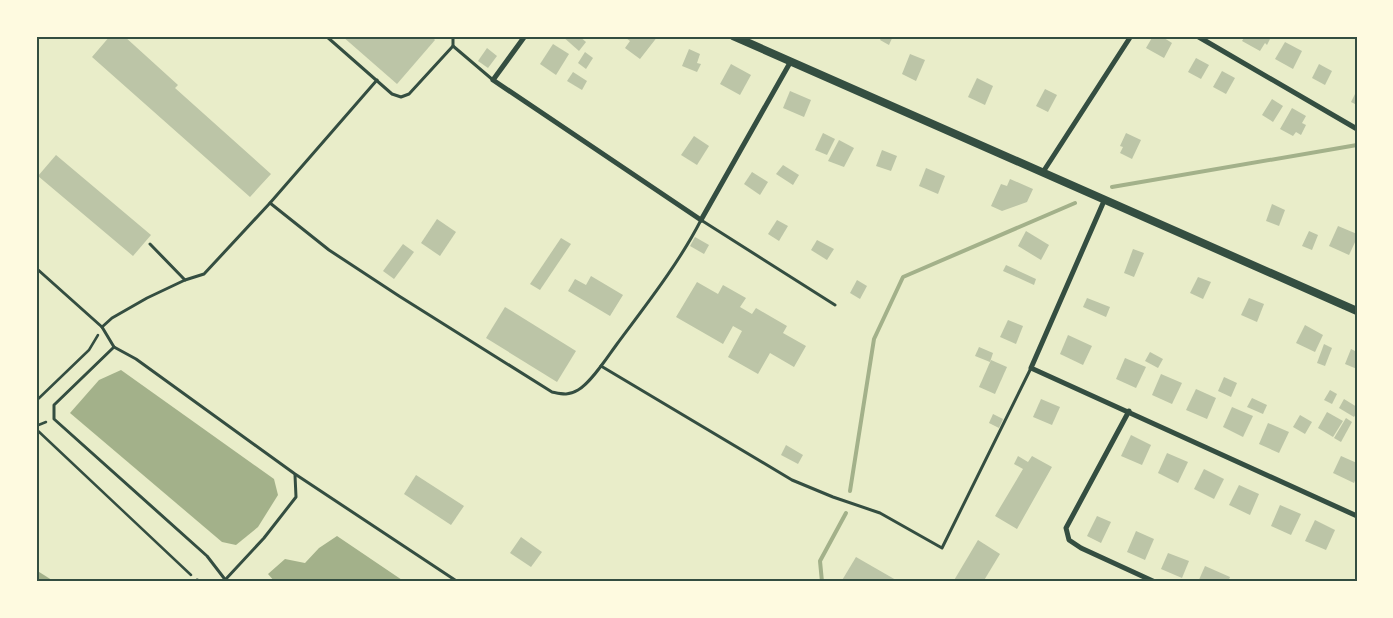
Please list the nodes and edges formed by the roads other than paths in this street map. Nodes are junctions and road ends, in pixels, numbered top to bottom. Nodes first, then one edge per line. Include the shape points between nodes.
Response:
1 (326, 36) edge
2 (453, 36) edge
3 (526, 36) edge
4 (732, 36) edge
5 (1130, 36) edge
6 (1197, 36) edge
7 (452, 46) junction
8 (791, 61) junction
9 (377, 80) junction
10 (493, 80) junction
11 (1357, 129) edge
12 (1043, 172) junction
13 (1104, 201) junction
14 (270, 203) junction
15 (701, 220) junction
16 (150, 244) dead end
17 (36, 268) edge
18 (185, 280) junction
19 (835, 305) dead end
20 (1357, 311) edge
21 (102, 327) junction
22 (114, 347) junction
23 (601, 366) junction
24 (1031, 368) junction
25 (1129, 412) junction
26 (295, 474) junction
27 (1357, 516) edge
28 (197, 580) road end
29 (226, 581) edge
30 (202, 582) edge
31 (218, 582) edge
32 (458, 582) edge
33 (1155, 582) edge

1 - 9 lane
2 - 7 lane
3 - 10 street
4 - 8 street
5 - 12 street
6 - 11 street
7 - 9 lane via 410,94 401,97 392,94
7 - 10 lane
8 - 12 street
8 - 15 street
9 - 14 lane
10 - 15 street
12 - 13 street
13 - 20 street
13 - 24 street
14 - 18 lane via 204,274
14 - 23 lane via 345,260 552,392 566,395 579,390
15 - 19 lane
15 - 23 lane via 648,303
16 - 18 lane
17 - 21 lane
18 - 21 lane via 147,298
21 - 22 lane
22 - 26 lane via 136,359
22 - 29 lane via 54,405 54,419 207,556
23 - 24 lane via 792,480 880,513 942,548
24 - 25 street
25 - 27 street
25 - 33 street via 1066,528 1069,540 1081,548
26 - 29 lane via 296,496
26 - 32 lane
28 - 30 lane
29 - 31 lane

